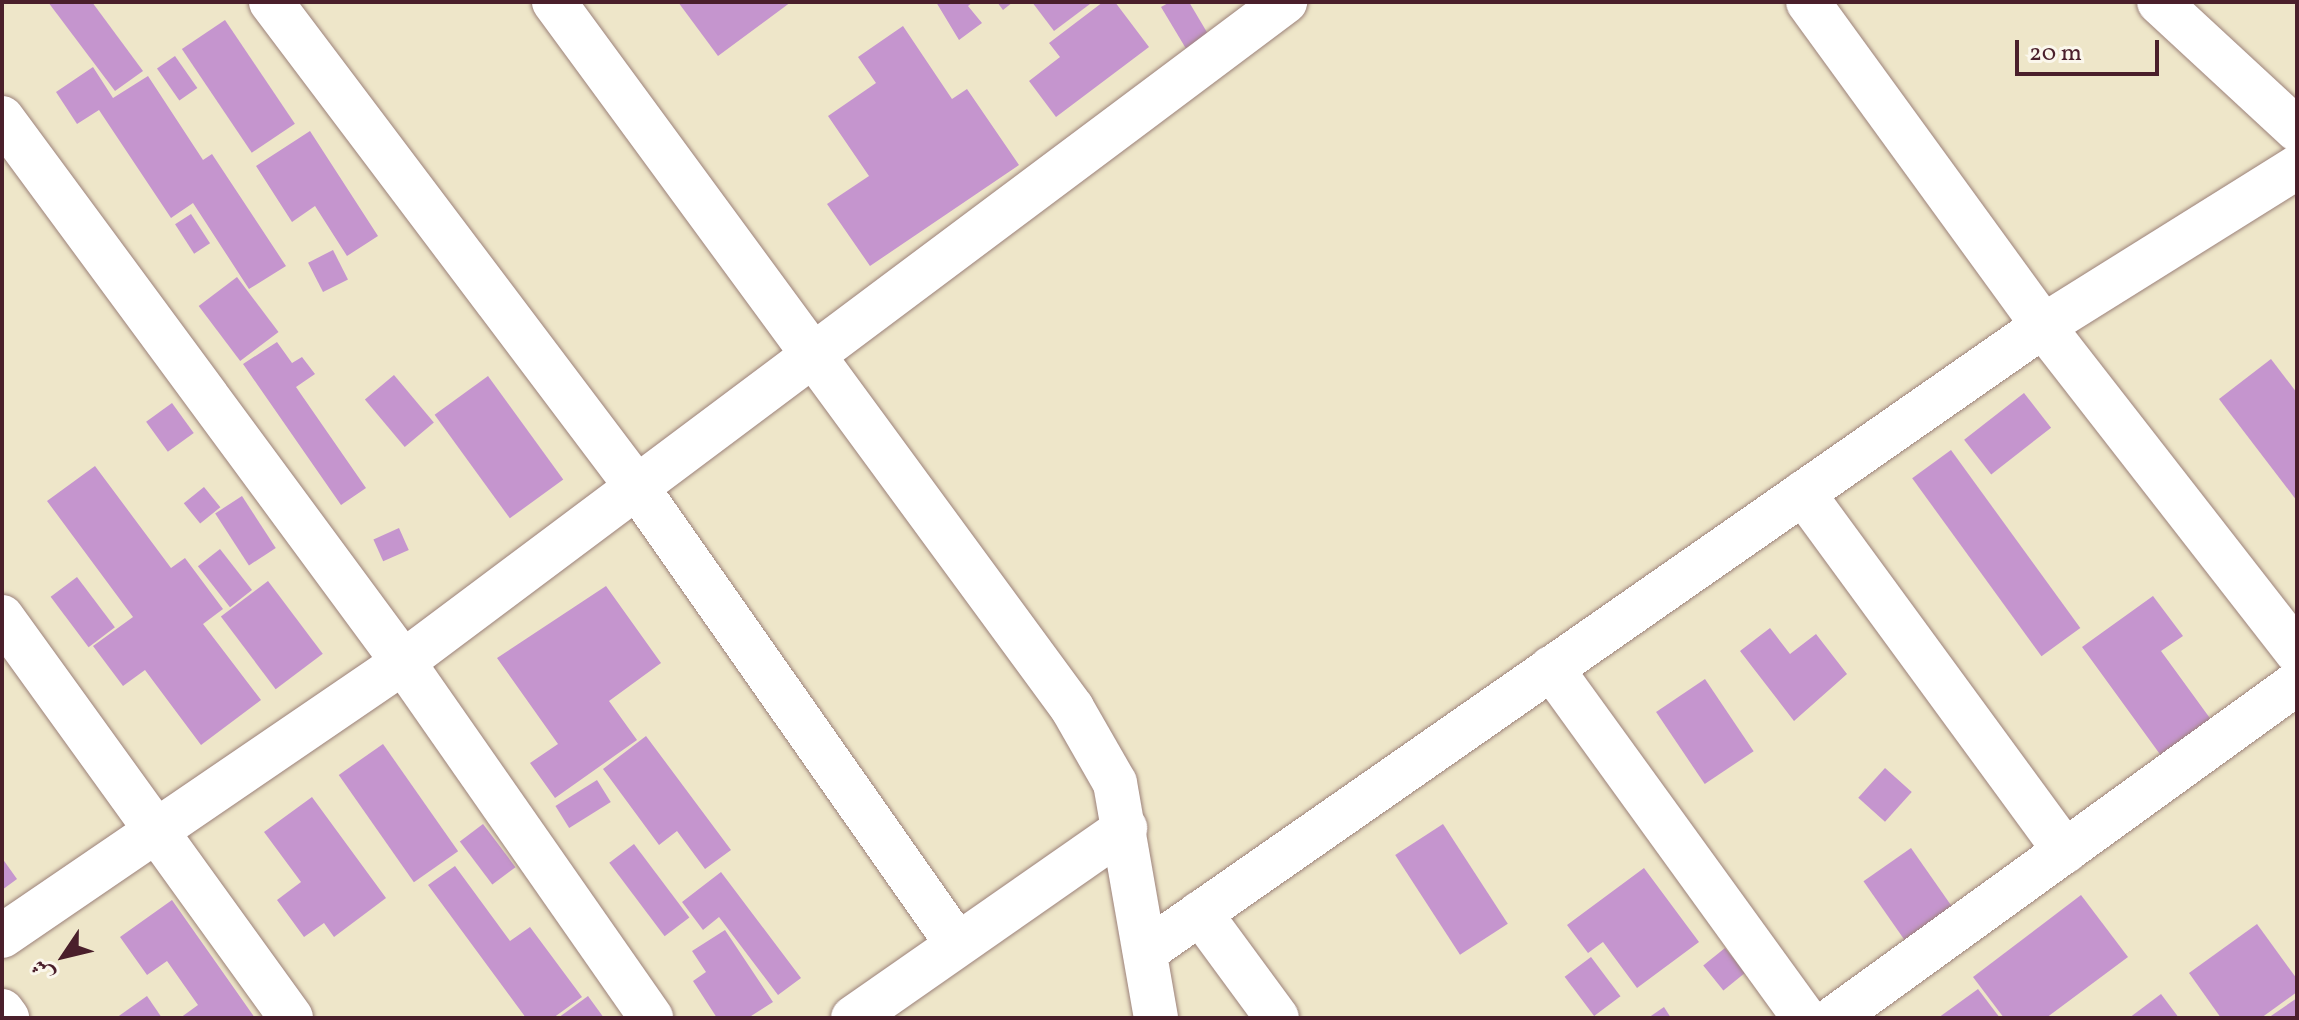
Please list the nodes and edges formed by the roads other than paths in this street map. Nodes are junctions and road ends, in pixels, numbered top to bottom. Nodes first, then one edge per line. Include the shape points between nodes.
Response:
1 (271, 2) edge
2 (554, 2) edge
3 (1285, 2) edge
4 (1808, 2) edge
5 (2159, 2) edge
6 (1240, 15) edge
7 (2, 118) edge
8 (2297, 130) edge
9 (2297, 167) edge
10 (2043, 326) junction
11 (812, 349) junction
12 (636, 486) junction
13 (1803, 493) junction
14 (2, 617) edge
15 (2291, 627) edge
16 (403, 662) junction
17 (1551, 668) junction
18 (2297, 683) edge
19 (1125, 828) junction
20 (159, 829) junction
21 (2065, 851) junction
22 (1200, 913) junction
23 (2, 936) edge
24 (957, 944) junction
25 (1149, 949) junction
26 (2, 1011) edge
27 (7, 1018) edge
28 (291, 1018) edge
29 (651, 1018) edge
30 (853, 1018) edge
31 (1156, 1018) edge
32 (1277, 1018) edge
33 (1804, 1018) edge
34 (1834, 1018) edge

1 - 12 street
2 - 11 street
3 - 6 street
4 - 10 street
5 - 8 street
6 - 11 street
7 - 16 street
9 - 10 street
10 - 13 street
10 - 15 street
11 - 12 street
11 - 19 street via 1072,708 1115,783
12 - 16 street
12 - 24 street
13 - 17 street
13 - 21 street
14 - 20 street
16 - 20 street
16 - 29 street
17 - 22 street
17 - 33 street
18 - 21 street
19 - 24 street
19 - 25 street
20 - 23 street
20 - 28 street
21 - 34 street
22 - 25 street
22 - 32 street
24 - 30 street
25 - 31 street
26 - 27 street

